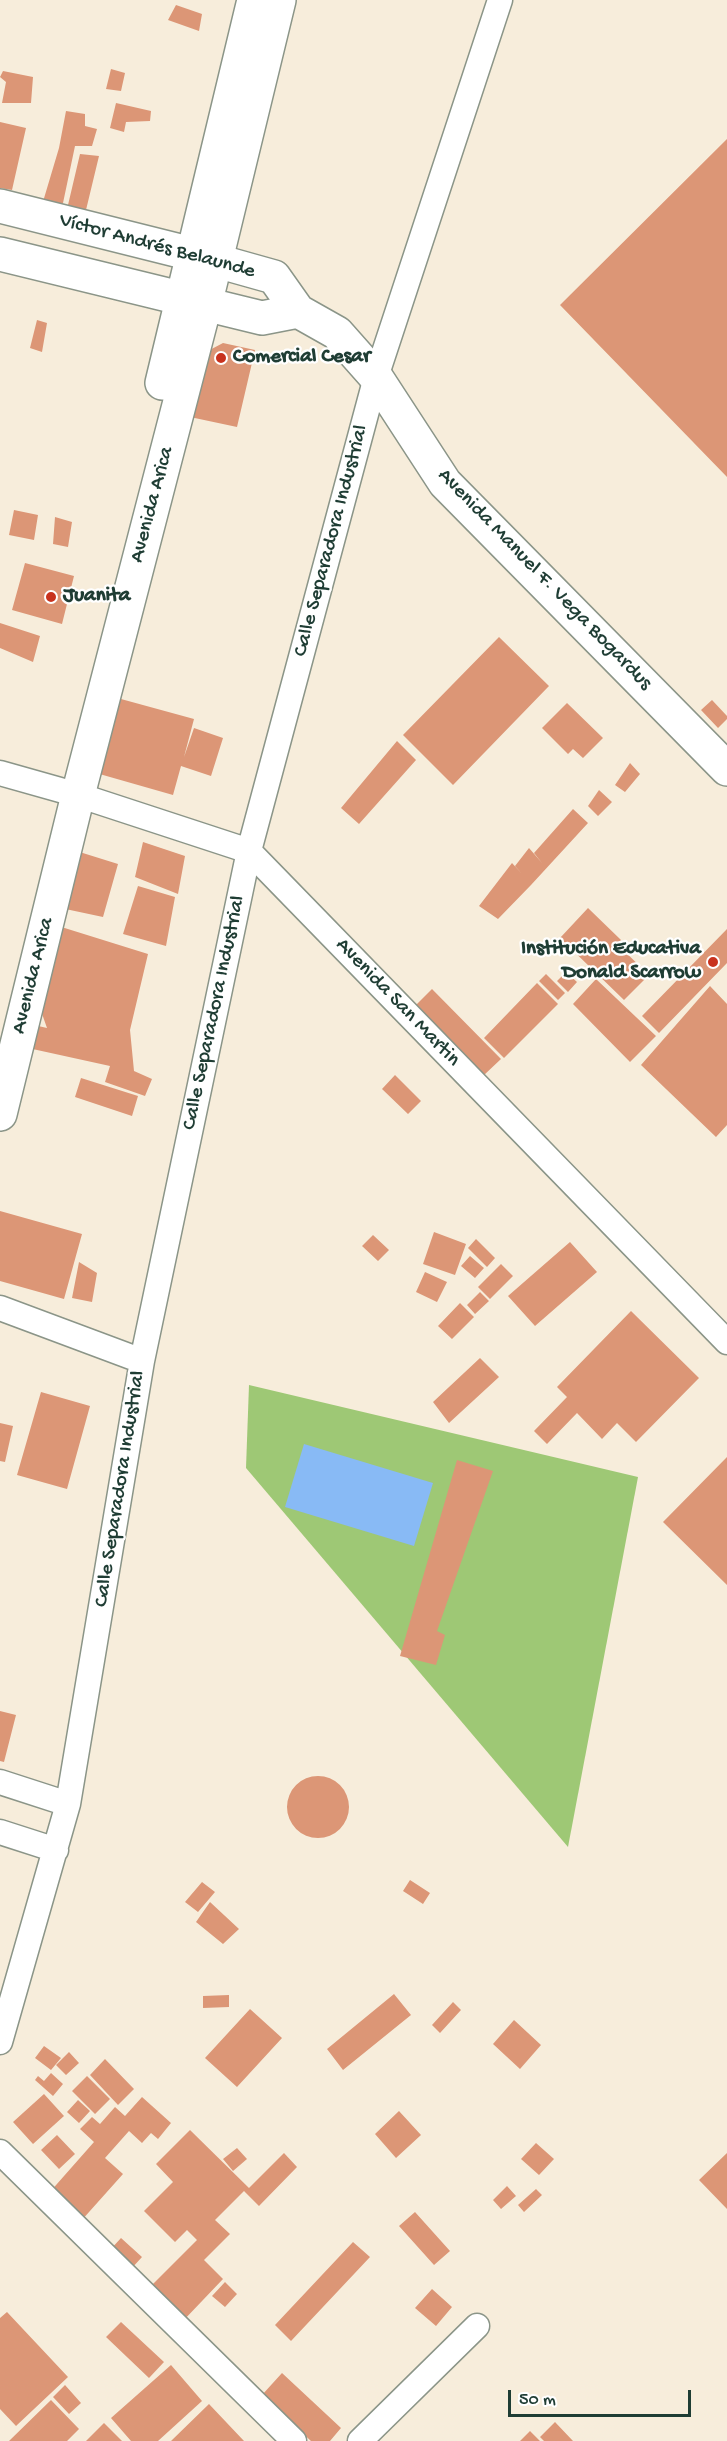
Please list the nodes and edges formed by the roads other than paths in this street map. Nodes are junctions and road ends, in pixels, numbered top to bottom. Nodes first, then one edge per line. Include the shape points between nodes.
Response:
1 (254, 0) edge
2 (279, 0) edge
3 (500, 0) edge
4 (0, 206) edge
5 (0, 254) edge
6 (204, 258) junction
7 (194, 302) junction
8 (298, 311) junction
9 (376, 377) junction
10 (727, 769) edge
11 (0, 773) edge
12 (70, 793) junction
13 (249, 851) junction
14 (0, 1042) edge
15 (0, 1114) edge
16 (2, 1310) edge
17 (727, 1342) edge
18 (142, 1361) junction
19 (0, 1782) edge
20 (68, 1804) junction
21 (0, 1832) edge
22 (56, 1850) junction
23 (0, 2042) edge
24 (0, 2152) edge
25 (477, 2326) dead end
26 (294, 2441) edge
27 (360, 2441) edge

1 - 6 street, Avenida Arica
2 - 6 street, Avenida Arica
3 - 9 street, Calle Separadora Industrial
4 - 6 street, Víctor Andrés Belaunde
5 - 7 street, Víctor Andrés Belaunde
6 - 7 street, Avenida Arica
6 - 8 street, Víctor Andrés Belaunde via 274,277
7 - 8 street, Víctor Andrés Belaunde via 262,318
7 - 12 street, Avenida Arica
8 - 9 street, Víctor Andrés Belaunde via 337,333
9 - 10 street, Avenida Manuel F. Vega Bogardus via 445,483
9 - 13 street, Calle Separadora Industrial
11 - 12 street, Avenida San Martin
12 - 13 street, Avenida San Martin
12 - 14 street, Avenida Arica
12 - 15 street, Avenida Arica
13 - 17 street, Avenida San Martin
13 - 18 street, Calle Separadora Industrial
16 - 18 street
18 - 20 street, Calle Separadora Industrial
19 - 20 street
20 - 22 street, Calle Separadora Industrial
21 - 22 street
22 - 23 street, Calle Separadora Industrial
24 - 26 street
25 - 27 street

